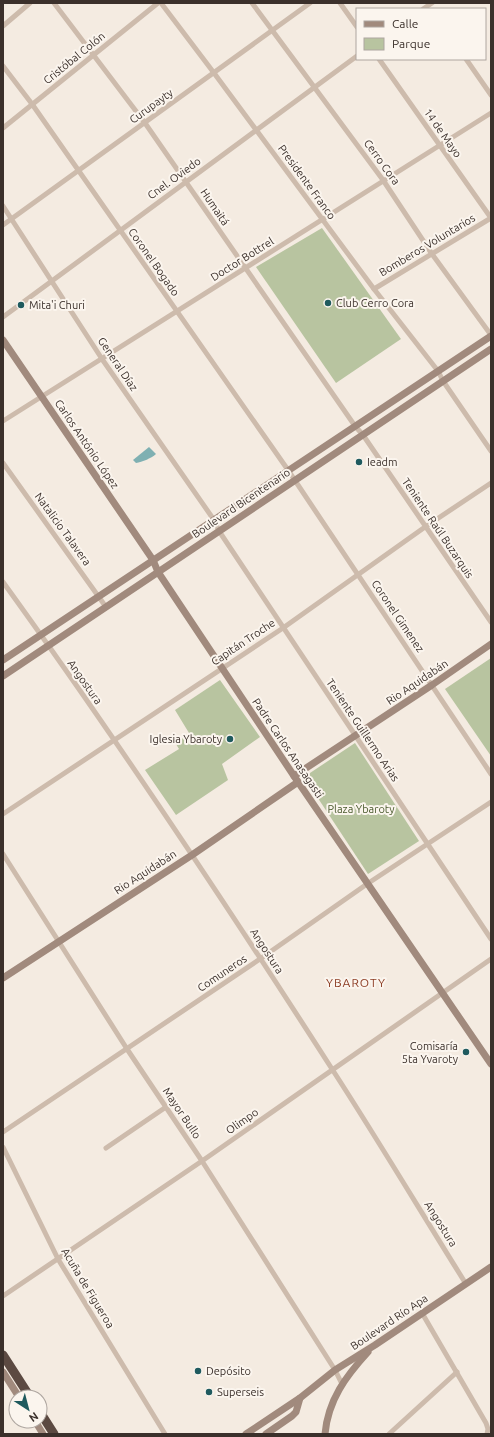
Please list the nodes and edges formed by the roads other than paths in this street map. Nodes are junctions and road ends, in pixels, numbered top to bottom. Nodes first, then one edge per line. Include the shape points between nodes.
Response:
1 (30, 3) edge
2 (54, 3) edge
3 (158, 3) edge
4 (161, 3) edge
5 (252, 3) edge
6 (310, 3) edge
7 (340, 3) edge
8 (3, 26) edge
9 (356, 26) edge
10 (272, 31) junction
11 (94, 55) junction
12 (356, 57) edge
13 (380, 60) edge
14 (467, 60) edge
15 (3, 66) edge
16 (214, 73) junction
17 (314, 87) junction
18 (491, 95) edge
19 (32, 104) junction
20 (491, 113) edge
21 (145, 123) junction
22 (3, 128) edge
23 (256, 130) junction
24 (440, 145) junction
25 (79, 171) junction
26 (383, 180) junction
27 (185, 182) junction
28 (3, 206) edge
29 (491, 218) edge
30 (12, 219) junction
31 (322, 220) junction
32 (3, 225) edge
33 (120, 231) junction
34 (432, 254) junction
35 (244, 269) junction
36 (52, 281) junction
37 (374, 289) junction
38 (176, 312) junction
39 (3, 317) edge
40 (491, 335) edge
41 (3, 340) edge
42 (491, 349) edge
43 (102, 359) junction
44 (438, 371) junction
45 (443, 381) junction
46 (42, 397) junction
47 (3, 421) edge
48 (355, 426) junction
49 (363, 435) junction
50 (491, 451) edge
51 (3, 463) edge
52 (288, 470) junction
53 (294, 481) junction
54 (491, 483) edge
55 (214, 520) junction
56 (425, 527) junction
57 (219, 531) junction
58 (153, 560) junction
59 (158, 572) junction
60 (357, 575) junction
61 (3, 582) edge
62 (99, 596) junction
63 (106, 607) junction
64 (491, 622) edge
65 (283, 628) junction
66 (41, 635) junction
67 (491, 644) edge
68 (48, 646) junction
69 (3, 660) edge
70 (222, 668) junction
71 (3, 676) edge
72 (432, 685) junction
73 (355, 737) junction
74 (114, 740) junction
75 (491, 774) edge
76 (296, 779) junction
77 (491, 802) edge
78 (3, 814) edge
79 (427, 844) junction
80 (3, 854) edge
81 (192, 855) junction
82 (367, 884) junction
83 (491, 939) edge
84 (58, 941) junction
85 (260, 959) junction
86 (491, 959) edge
87 (3, 978) edge
88 (443, 993) junction
89 (127, 1049) junction
90 (491, 1064) edge
91 (333, 1070) junction
92 (166, 1107) junction
93 (3, 1132) edge
94 (3, 1147) edge
95 (106, 1148) dead end
96 (202, 1161) junction
97 (58, 1259) junction
98 (491, 1267) edge
99 (466, 1284) junction
100 (3, 1296) edge
101 (422, 1313) junction
102 (376, 1345) junction
103 (3, 1355) edge
104 (335, 1370) junction
105 (3, 1372) edge
106 (457, 1372) junction
107 (342, 1384) junction
108 (14, 1389) edge
109 (25, 1389) edge
110 (300, 1398) junction
111 (48, 1425) edge
112 (54, 1434) edge
113 (164, 1434) edge
114 (246, 1434) edge
115 (266, 1434) edge
116 (326, 1434) edge
117 (389, 1434) edge
118 (487, 1434) edge

1 - 8 street
2 - 11 street, Humaitá
3 - 11 street, Cristóbal Colón
4 - 16 street, Presidente Franco
5 - 10 street, Cerro Cora
6 - 10 street, Curupayty
7 - 9 street
10 - 16 street, Curupayty
10 - 17 street, Cerro Cora
11 - 19 street, Cristóbal Colón
11 - 21 street, Humaitá
12 - 17 street, Cnel. Oviedo
13 - 24 street, 14 de Mayo
14 - 18 street
15 - 19 street, Coronel Bogado
16 - 21 street, Curupayty
16 - 23 street, Presidente Franco
17 - 23 street, Cnel. Oviedo
17 - 26 street, Cerro Cora
19 - 22 street, Cristóbal Colón
19 - 25 street, Coronel Bogado
20 - 24 street, Doctor Bottrel
21 - 25 street, Curupayty
21 - 27 street, Humaitá
23 - 27 street, Cnel. Oviedo
23 - 31 street, Presidente Franco
24 - 26 street, Doctor Bottrel
24 - 29 street, 14 de Mayo
25 - 30 street, Curupayty
25 - 33 street, Coronel Bogado
26 - 31 street, Doctor Bottrel
26 - 34 street, Cerro Cora
27 - 33 street, Cnel. Oviedo
27 - 35 street, Humaitá
28 - 30 street, General Díaz
29 - 34 street, Bomberos Voluntarios
30 - 32 street, Curupayty
30 - 36 street, General Díaz
31 - 35 street, Doctor Bottrel
31 - 37 street, Presidente Franco
33 - 36 street, Cnel. Oviedo
33 - 38 street, Coronel Bogado
34 - 37 street, Bomberos Voluntarios
34 - 40 street, Cerro Cora
35 - 38 street, Doctor Bottrel
35 - 48 street, Humaitá
36 - 39 street, Cnel. Oviedo
36 - 43 street, General Díaz
37 - 44 street, Presidente Franco
38 - 43 street, Doctor Bottrel
38 - 52 street, Coronel Bogado
40 - 44 main road, Boulevard Bicentenario
41 - 46 main road, Carlos António López
42 - 45 main road, Boulevard Bicentenario
43 - 46 street, Doctor Bottrel
43 - 55 street, General Díaz
44 - 45 street, Presidente Franco
44 - 48 main road, Boulevard Bicentenario
45 - 49 main road, Boulevard Bicentenario
45 - 50 street, Presidente Franco
46 - 47 street, Doctor Bottrel
46 - 58 main road, Carlos António López
48 - 49 street, Teniente Raúl Buzarquis
48 - 52 main road, Boulevard Bicentenario
49 - 53 main road, Boulevard Bicentenario
49 - 56 street, Teniente Raúl Buzarquis
51 - 62 street, Natalicio Talavera
52 - 53 street, Coronel Gimenez
52 - 55 main road, Boulevard Bicentenario
53 - 57 main road, Boulevard Bicentenario
53 - 60 street, Coronel Gimenez
54 - 56 street, Capitán Troche
55 - 57 street, General Díaz
55 - 58 main road, Boulevard Bicentenario
56 - 60 street, Capitán Troche
56 - 64 street, Teniente Raúl Buzarquis
57 - 59 main road, Boulevard Bicentenario
57 - 65 street, Teniente Guillermo Arias
58 - 59 main road, Padre Carlos Anasagasti
58 - 62 main road, Boulevard Bicentenario
59 - 63 main road, Boulevard Bicentenario
59 - 70 main road, Padre Carlos Anasagasti
60 - 65 street, Capitán Troche
60 - 72 street, Coronel Gimenez
61 - 66 street, Angostura
62 - 63 street, Natalicio Talavera
62 - 66 main road, Boulevard Bicentenario
63 - 68 main road, Boulevard Bicentenario
65 - 70 street, Capitán Troche
65 - 73 street, Teniente Guillermo Arias
66 - 68 street, Angostura
66 - 69 main road, Boulevard Bicentenario
67 - 72 main road, Rio Aquidabán
68 - 71 main road, Boulevard Bicentenario
68 - 74 street, Angostura
70 - 74 street, Capitán Troche
70 - 76 main road, Padre Carlos Anasagasti
72 - 73 main road, Rio Aquidabán
72 - 75 street, Coronel Gimenez
73 - 76 main road, Rio Aquidabán
73 - 79 street, Teniente Guillermo Arias
74 - 78 street, Capitán Troche
74 - 81 street, Angostura
76 - 81 main road, Rio Aquidabán
76 - 82 main road, Padre Carlos Anasagasti
77 - 79 street, Comuneros
79 - 82 street, Comuneros
79 - 83 street, Teniente Guillermo Arias
80 - 84 street, Mayor Bullo
81 - 84 main road, Rio Aquidabán
81 - 85 street, Angostura
82 - 85 street, Comuneros
82 - 88 main road, Padre Carlos Anasagasti
84 - 87 main road, Rio Aquidabán
84 - 89 street, Mayor Bullo
85 - 89 street, Comuneros
85 - 91 street, Angostura
86 - 88 street, Olimpo
88 - 90 main road, Padre Carlos Anasagasti
88 - 91 street, Olimpo
89 - 92 street, Mayor Bullo
89 - 93 street, Comuneros
91 - 96 street, Olimpo
91 - 99 street, Angostura
92 - 95 street
92 - 96 street, Mayor Bullo
94 - 97 street, Acuña de Figueroa
96 - 97 street, Olimpo
96 - 104 street, Mayor Bullo
97 - 100 street, Olimpo
97 - 113 street, Acuña de Figueroa
98 - 99 main road, Boulevard Río Apa
99 - 101 main road, Boulevard Río Apa
101 - 102 main road, Boulevard Río Apa
101 - 106 street
102 - 104 main road, Boulevard Río Apa
102 - 107 main road
103 - 109 highway
104 - 107 street, Mayor Bullo
104 - 110 main road, Boulevard Río Apa
105 - 108 main road
106 - 117 street
106 - 118 street via 486,1423
107 - 116 main road via 331,1405
110 - 114 main road, Boulevard Río Apa
110 - 115 main road, Boulevard Río Apa via 296,1412
111 - 112 highway

